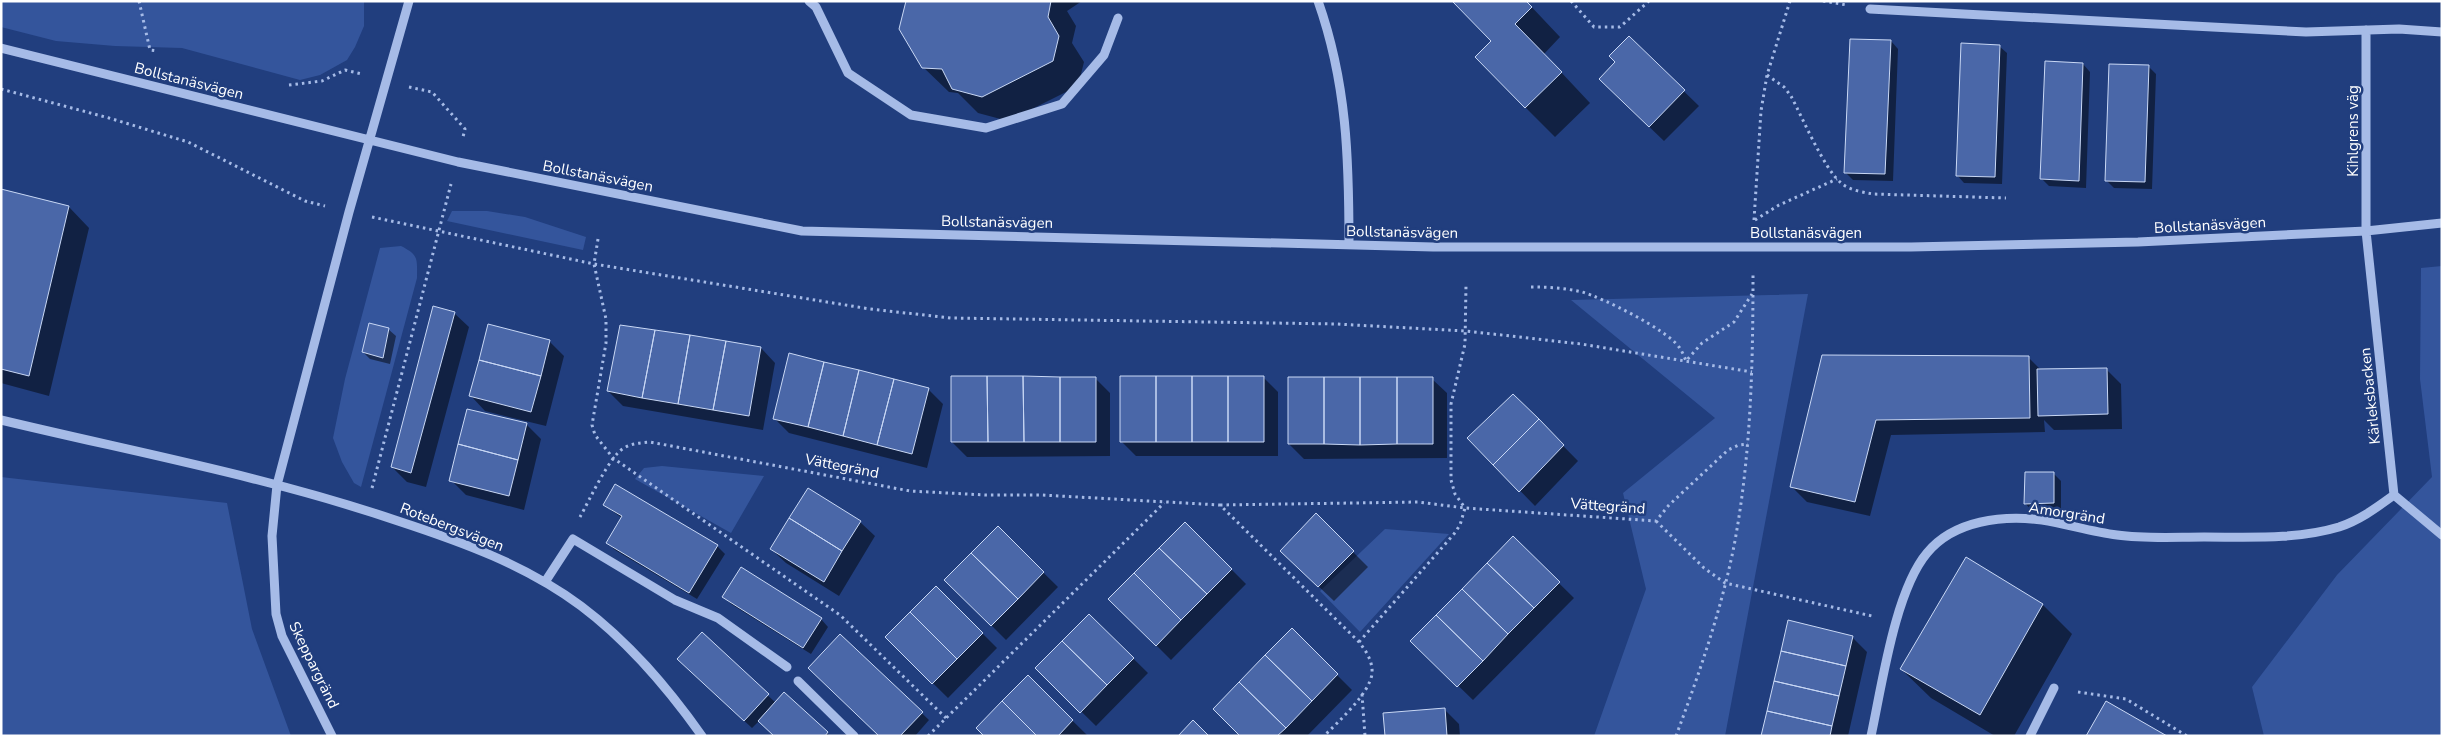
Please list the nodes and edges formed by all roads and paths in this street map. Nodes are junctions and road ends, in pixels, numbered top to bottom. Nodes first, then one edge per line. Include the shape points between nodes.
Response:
1 (139, 1) edge
2 (409, 1) edge
3 (809, 1) edge
4 (1318, 1) edge
5 (1571, 1) edge
6 (1649, 1) edge
7 (1790, 1) edge
8 (1870, 8) dead end
9 (1118, 18) dead end
10 (2366, 30) junction
11 (2442, 32) edge
12 (1, 48) edge
13 (158, 51) dead end
14 (1767, 75) junction
15 (386, 81) junction
16 (288, 85) dead end
17 (1, 89) edge
18 (370, 140) junction
19 (458, 162) junction
20 (1837, 179) junction
21 (2006, 198) dead end
22 (349, 212) junction
23 (2442, 223) edge
24 (2366, 231) junction
25 (438, 233) junction
26 (598, 239) dead end
27 (1349, 245) junction
28 (594, 264) junction
29 (1753, 273) dead end
30 (1466, 286) dead end
31 (1532, 287) dead end
32 (1753, 292) junction
33 (1466, 331) junction
34 (1686, 361) junction
35 (1752, 372) junction
36 (1, 420) edge
37 (1748, 444) junction
38 (613, 458) junction
39 (277, 485) junction
40 (2394, 495) junction
41 (1164, 503) junction
42 (1220, 506) junction
43 (1465, 508) junction
44 (365, 509) junction
45 (1656, 521) junction
46 (2442, 535) edge
47 (573, 539) junction
48 (545, 582) junction
49 (1725, 583) junction
50 (1897, 622) junction
51 (1359, 642) junction
52 (786, 667) dead end
53 (798, 680) dead end
54 (2054, 688) joint
55 (1362, 694) junction
56 (946, 718) junction
57 (332, 736) edge
58 (702, 736) edge
59 (854, 736) edge
60 (928, 736) edge
61 (1324, 736) edge
62 (1365, 736) edge
63 (1676, 736) edge
64 (1871, 736) edge
65 (2030, 736) edge
66 (2187, 736) edge

1 - 13 path via 150,50
2 - 15 street
3 - 9 street via 816,7 848,73 911,115 986,128 1062,104 1104,55
4 - 27 street via 1341,88 1348,141
5 - 6 path via 1594,27 1620,27
7 - 14 path
8 - 10 street via 2306,32
10 - 11 street
10 - 24 street, Kihlgrens väg
12 - 18 street, Bollstanäsvägen
14 - 20 path via 1791,96
14 - 20 path via 1761,111 1754,220
15 - 16 path via 345,70 322,81
15 - 18 street
15 - 19 path via 432,92 465,129
17 - 22 path via 188,142 305,201
18 - 19 street, Bollstanäsvägen
18 - 22 street
19 - 25 path
19 - 27 street, Bollstanäsvägen via 802,231
20 - 21 path via 1855,190 1873,194
22 - 25 path
22 - 39 street
23 - 24 street, Bollstanäsvägen
24 - 27 street, Bollstanäsvägen via 2138,242 1911,247 1433,248
24 - 40 street, Kärleksbacken
25 - 28 path
25 - 44 path
26 - 28 path
28 - 33 path via 870,309 951,318 1336,324
28 - 38 path via 606,319 606,343 592,425 594,435
29 - 32 path
30 - 33 path
31 - 34 path via 1583,292 1605,301 1667,336 1678,346
32 - 34 path via 1734,322 1702,343
32 - 35 path
33 - 34 path
33 - 43 path via 1451,404 1451,480 1455,494
34 - 35 path
35 - 37 path
36 - 39 street, Rotebergsvägen
37 - 45 path, Vättegränd via 1728,450 1669,504
37 - 49 path via 1740,510
38 - 41 path, Vättegränd via 622,448 650,442 910,491
38 - 47 path, Vättegränd via 580,517
38 - 56 path via 840,615
39 - 44 street, Rotebergsvägen
39 - 57 street, Skeppargränd via 272,536 276,614 282,636
40 - 46 street
40 - 50 street, Amorgränd via 2365,516 2315,534 2157,537 2116,535 2041,520 1979,522 1947,534 1928,552 1916,569
41 - 42 path, Vättegränd
41 - 56 path
42 - 43 path, Vättegränd via 1418,502
42 - 51 path
43 - 45 path, Vättegränd
43 - 51 path via 1454,534
44 - 48 street, Rotebergsvägen via 457,540
45 - 49 path via 1704,568
47 - 48 street
47 - 52 street via 675,600 718,618
48 - 58 street, Rotebergsvägen via 621,639 654,673
49 - 50 path
49 - 63 path
50 - 64 street, Amorgränd
51 - 55 path via 1369,655 1372,674
53 - 59 street
54 - 65 street
54 - 66 path via 2126,699
55 - 61 path
55 - 62 path
56 - 60 path

